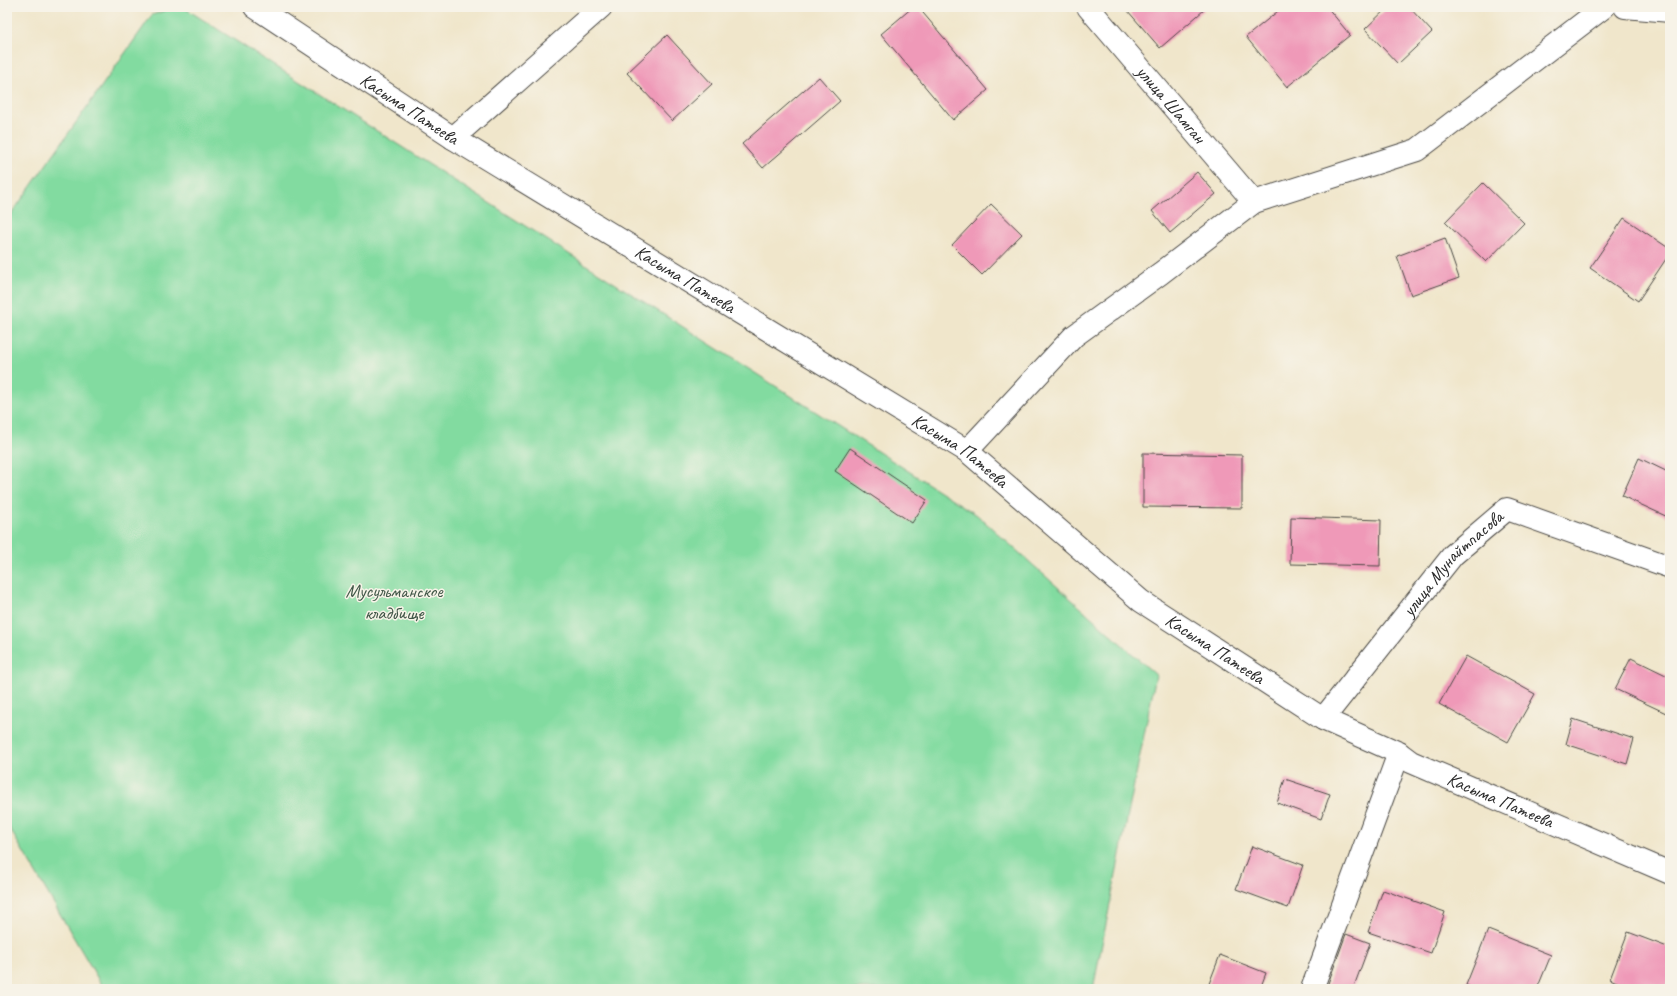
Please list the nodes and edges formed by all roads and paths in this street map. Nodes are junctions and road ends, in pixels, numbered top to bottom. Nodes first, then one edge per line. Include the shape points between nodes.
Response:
1 (255, 7) edge
2 (601, 7) edge
3 (1088, 7) edge
4 (1604, 7) edge
5 (1625, 7) edge
6 (1670, 11) edge
7 (453, 138) junction
8 (1254, 202) junction
9 (967, 451) junction
10 (1670, 567) edge
11 (1323, 719) junction
12 (1399, 753) junction
13 (1670, 873) edge
14 (1312, 989) edge

1 - 7 street, Касыма Патеева
2 - 7 street
3 - 8 street, улица Шамган
4 - 8 street via 1417,150
5 - 6 street
7 - 9 street, Касыма Патеева
8 - 9 street via 1161,274 1074,336
9 - 11 street, Касыма Патеева via 1141,601
10 - 11 street, улица Мунайтпасова via 1507,509 1453,555
11 - 12 street, Касыма Патеева
12 - 13 street, Касыма Патеева via 1411,762
12 - 14 street

